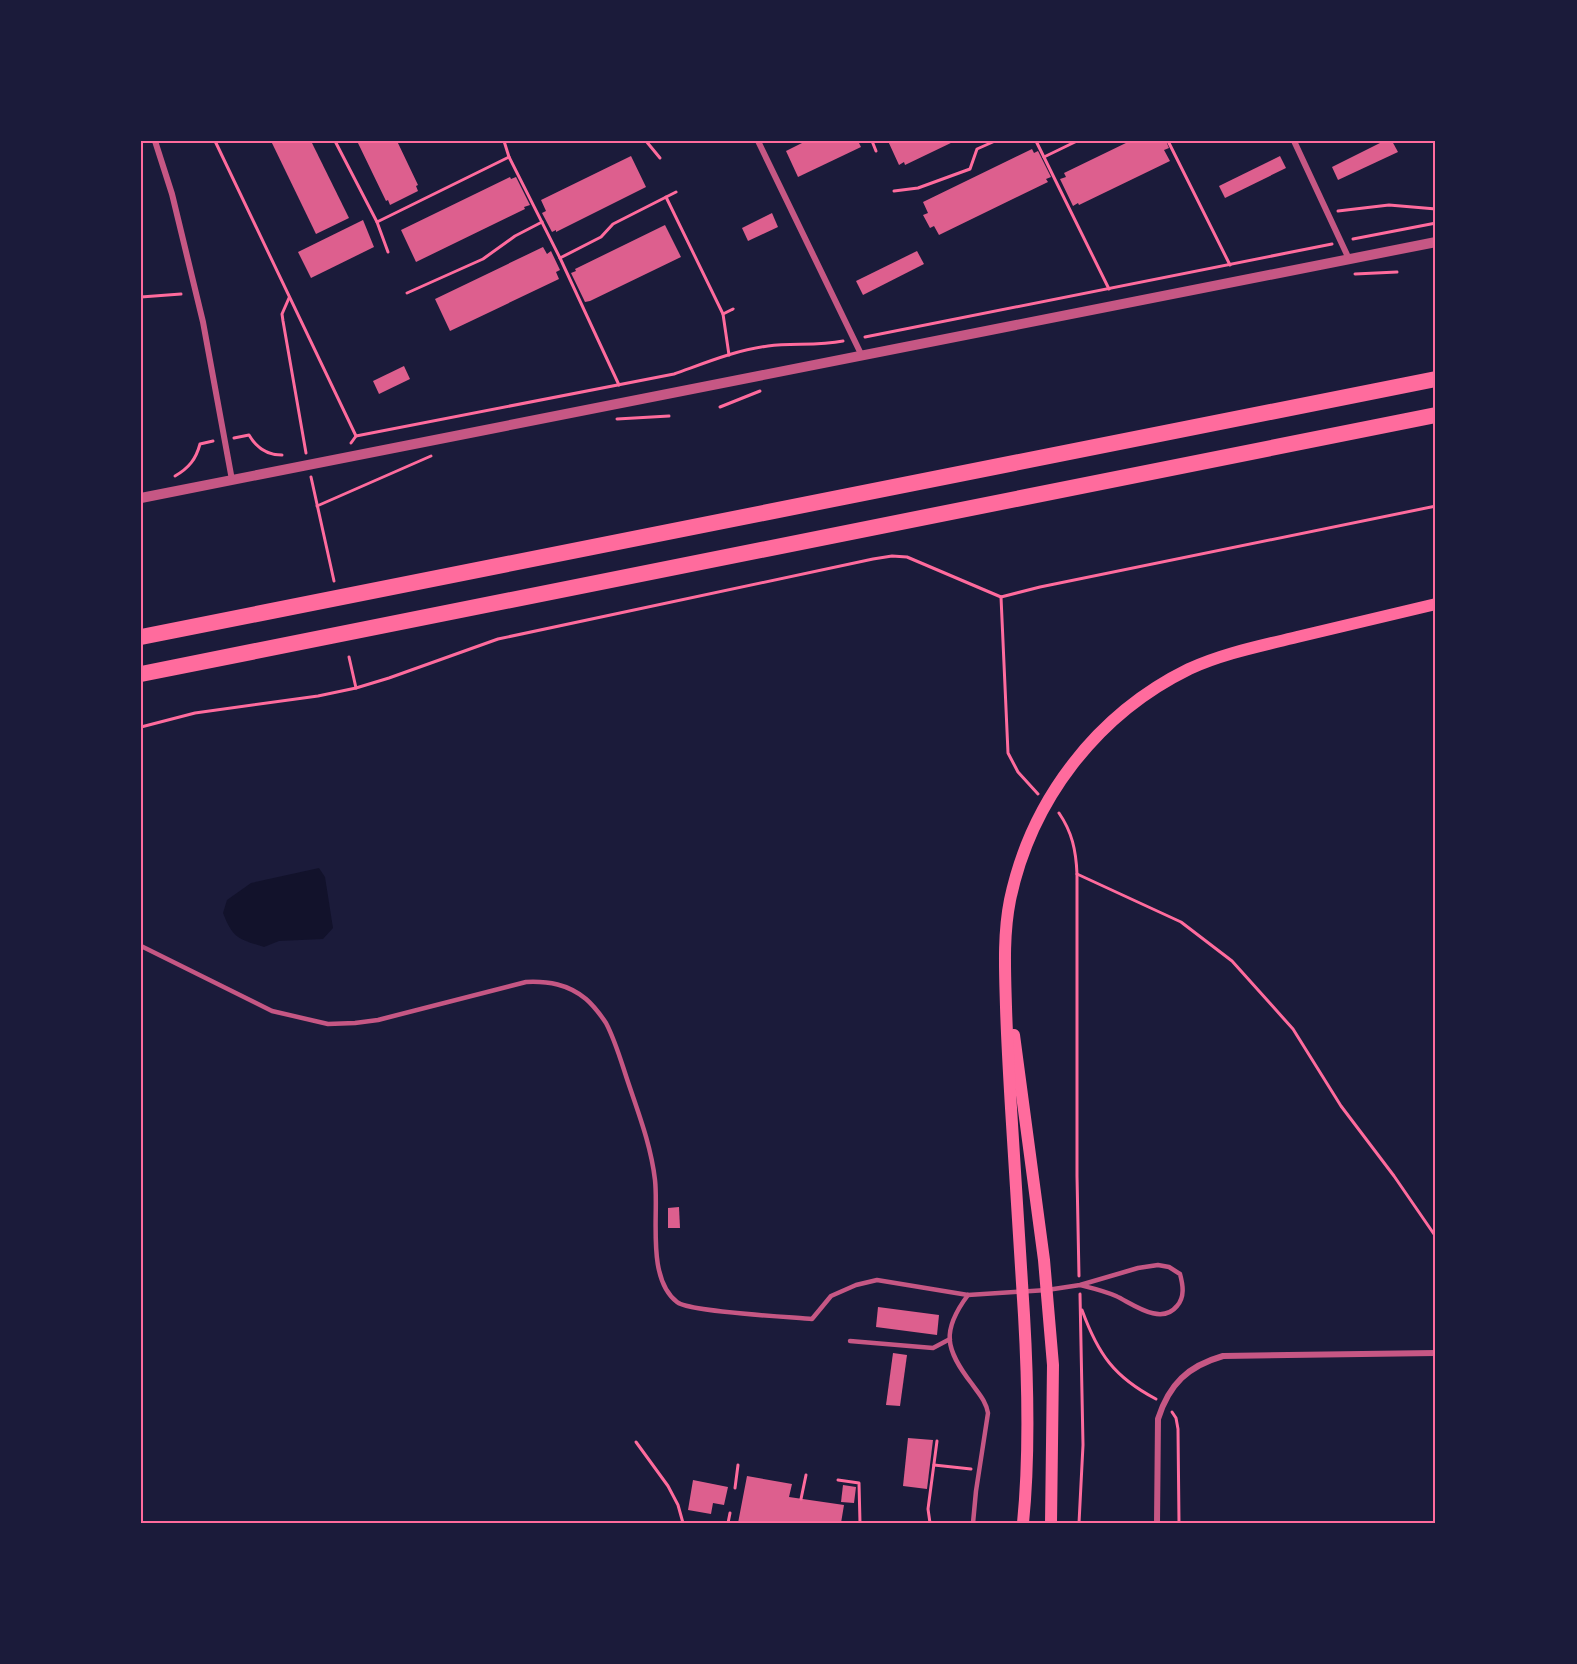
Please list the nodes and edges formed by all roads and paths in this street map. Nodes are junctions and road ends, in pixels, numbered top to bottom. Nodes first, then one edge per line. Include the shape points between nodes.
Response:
1 (155, 141) edge
2 (215, 141) edge
3 (334, 141) edge
4 (504, 141) edge
5 (646, 141) edge
6 (758, 141) edge
7 (872, 141) edge
8 (995, 141) edge
9 (1036, 141) edge
10 (1077, 141) edge
11 (1168, 141) edge
12 (1294, 141) edge
13 (876, 151) dead end
14 (509, 157) junction
15 (1044, 157) junction
16 (660, 158) dead end
17 (894, 191) dead end
18 (676, 192) dead end
19 (666, 197) junction
20 (1436, 209) edge
21 (1327, 212) junction
22 (377, 222) junction
23 (542, 222) junction
24 (1436, 223) edge
25 (1341, 242) junction
26 (1436, 242) edge
27 (388, 252) dead end
28 (560, 258) junction
29 (1349, 259) junction
30 (1230, 265) junction
31 (1109, 289) junction
32 (407, 292) dead end
33 (181, 294) dead end
34 (141, 297) edge
35 (289, 297) junction
36 (733, 309) dead end
37 (723, 314) junction
38 (855, 339) junction
39 (729, 355) junction
40 (862, 356) junction
41 (1436, 379) edge
42 (619, 385) junction
43 (1436, 415) edge
44 (669, 416) dead end
45 (608, 420) dead end
46 (436, 453) dead end
47 (308, 461) dead end
48 (310, 472) dead end
49 (232, 480) junction
50 (141, 498) edge
51 (317, 506) junction
52 (1436, 506) edge
53 (334, 581) dead end
54 (1001, 597) junction
55 (1436, 604) edge
56 (141, 637) edge
57 (349, 657) dead end
58 (141, 674) edge
59 (356, 688) junction
60 (141, 727) edge
61 (1045, 801) dead end
62 (1052, 807) dead end
63 (1077, 874) junction
64 (141, 946) edge
65 (1005, 961) junction
66 (1436, 1237) edge
67 (1080, 1285) junction
68 (1047, 1290) junction
69 (1023, 1292) junction
70 (968, 1295) junction
71 (1080, 1306) junction
72 (950, 1339) junction
73 (850, 1341) dead end
74 (1436, 1353) edge
75 (1163, 1403) junction
76 (937, 1441) dead end
77 (636, 1442) dead end
78 (738, 1465) dead end
79 (934, 1465) junction
80 (979, 1470) junction
81 (806, 1475) dead end
82 (838, 1480) dead end
83 (735, 1488) dead end
84 (801, 1499) dead end
85 (730, 1513) dead end
86 (683, 1523) edge
87 (728, 1523) edge
88 (860, 1523) edge
89 (930, 1523) edge
90 (973, 1523) edge
91 (1023, 1523) edge
92 (1051, 1523) edge
93 (1079, 1523) edge
94 (1157, 1523) edge
95 (1179, 1523) edge

1 - 49 street via 203,322
2 - 35 path
3 - 22 path
4 - 14 path
5 - 16 path
6 - 38 street
7 - 13 path
8 - 17 path via 977,149 970,169 918,188
9 - 15 path
10 - 15 path
11 - 30 path
12 - 21 street
14 - 22 path
14 - 23 path
15 - 31 path
18 - 19 path
19 - 28 path via 613,224 601,237
19 - 37 path
20 - 21 path via 1389,205
21 - 25 street
22 - 27 path
23 - 28 path
23 - 32 path via 483,259
24 - 25 path
25 - 29 street
25 - 30 path
26 - 29 street
28 - 42 path
29 - 40 street
30 - 31 path
31 - 38 path
33 - 34 path
35 - 42 path via 356,436
35 - 47 path via 282,321
36 - 37 path
37 - 39 path
38 - 39 path via 768,346
38 - 40 street
39 - 42 path via 674,374
40 - 49 street
41 - 56 highway
43 - 58 highway
44 - 45 path
46 - 51 path
48 - 51 path
49 - 50 street
51 - 53 path
52 - 54 path
54 - 59 path via 922,562 892,556 498,639
54 - 61 path via 1008,753 1018,772
55 - 65 main road via 1230,653 1190,669 1131,705 1085,748 1053,792 1024,854 1010,901
57 - 59 path
59 - 60 path via 195,713
62 - 63 path via 1070,831
63 - 66 path via 1181,922 1232,961 1293,1029 1341,1106
63 - 67 path
64 - 70 lane via 272,1011 328,1024 378,1020 526,982 550,982 572,989 597,1010 617,1049 652,1161 662,1281 667,1293 679,1304 813,1319 831,1296 877,1280
65 - 68 main road
65 - 69 main road
67 - 67 lane via 1155,1314 1175,1309 1183,1284 1180,1274 1158,1265
67 - 68 lane
67 - 71 path
68 - 69 lane
68 - 92 main road via 1053,1365
69 - 70 lane
69 - 91 main road via 1028,1443
70 - 72 lane via 955,1313
71 - 75 path via 1097,1346 1120,1377
71 - 93 path via 1083,1445
72 - 73 lane via 933,1348
72 - 80 lane via 959,1367 987,1404
74 - 75 street via 1223,1356 1184,1375
75 - 94 street via 1157,1430
75 - 95 path via 1176,1418 1178,1429
76 - 79 path
77 - 86 path via 668,1486
78 - 83 path
79 - 80 path
79 - 89 path
80 - 90 lane
81 - 84 path
82 - 88 path via 859,1483
85 - 87 path

